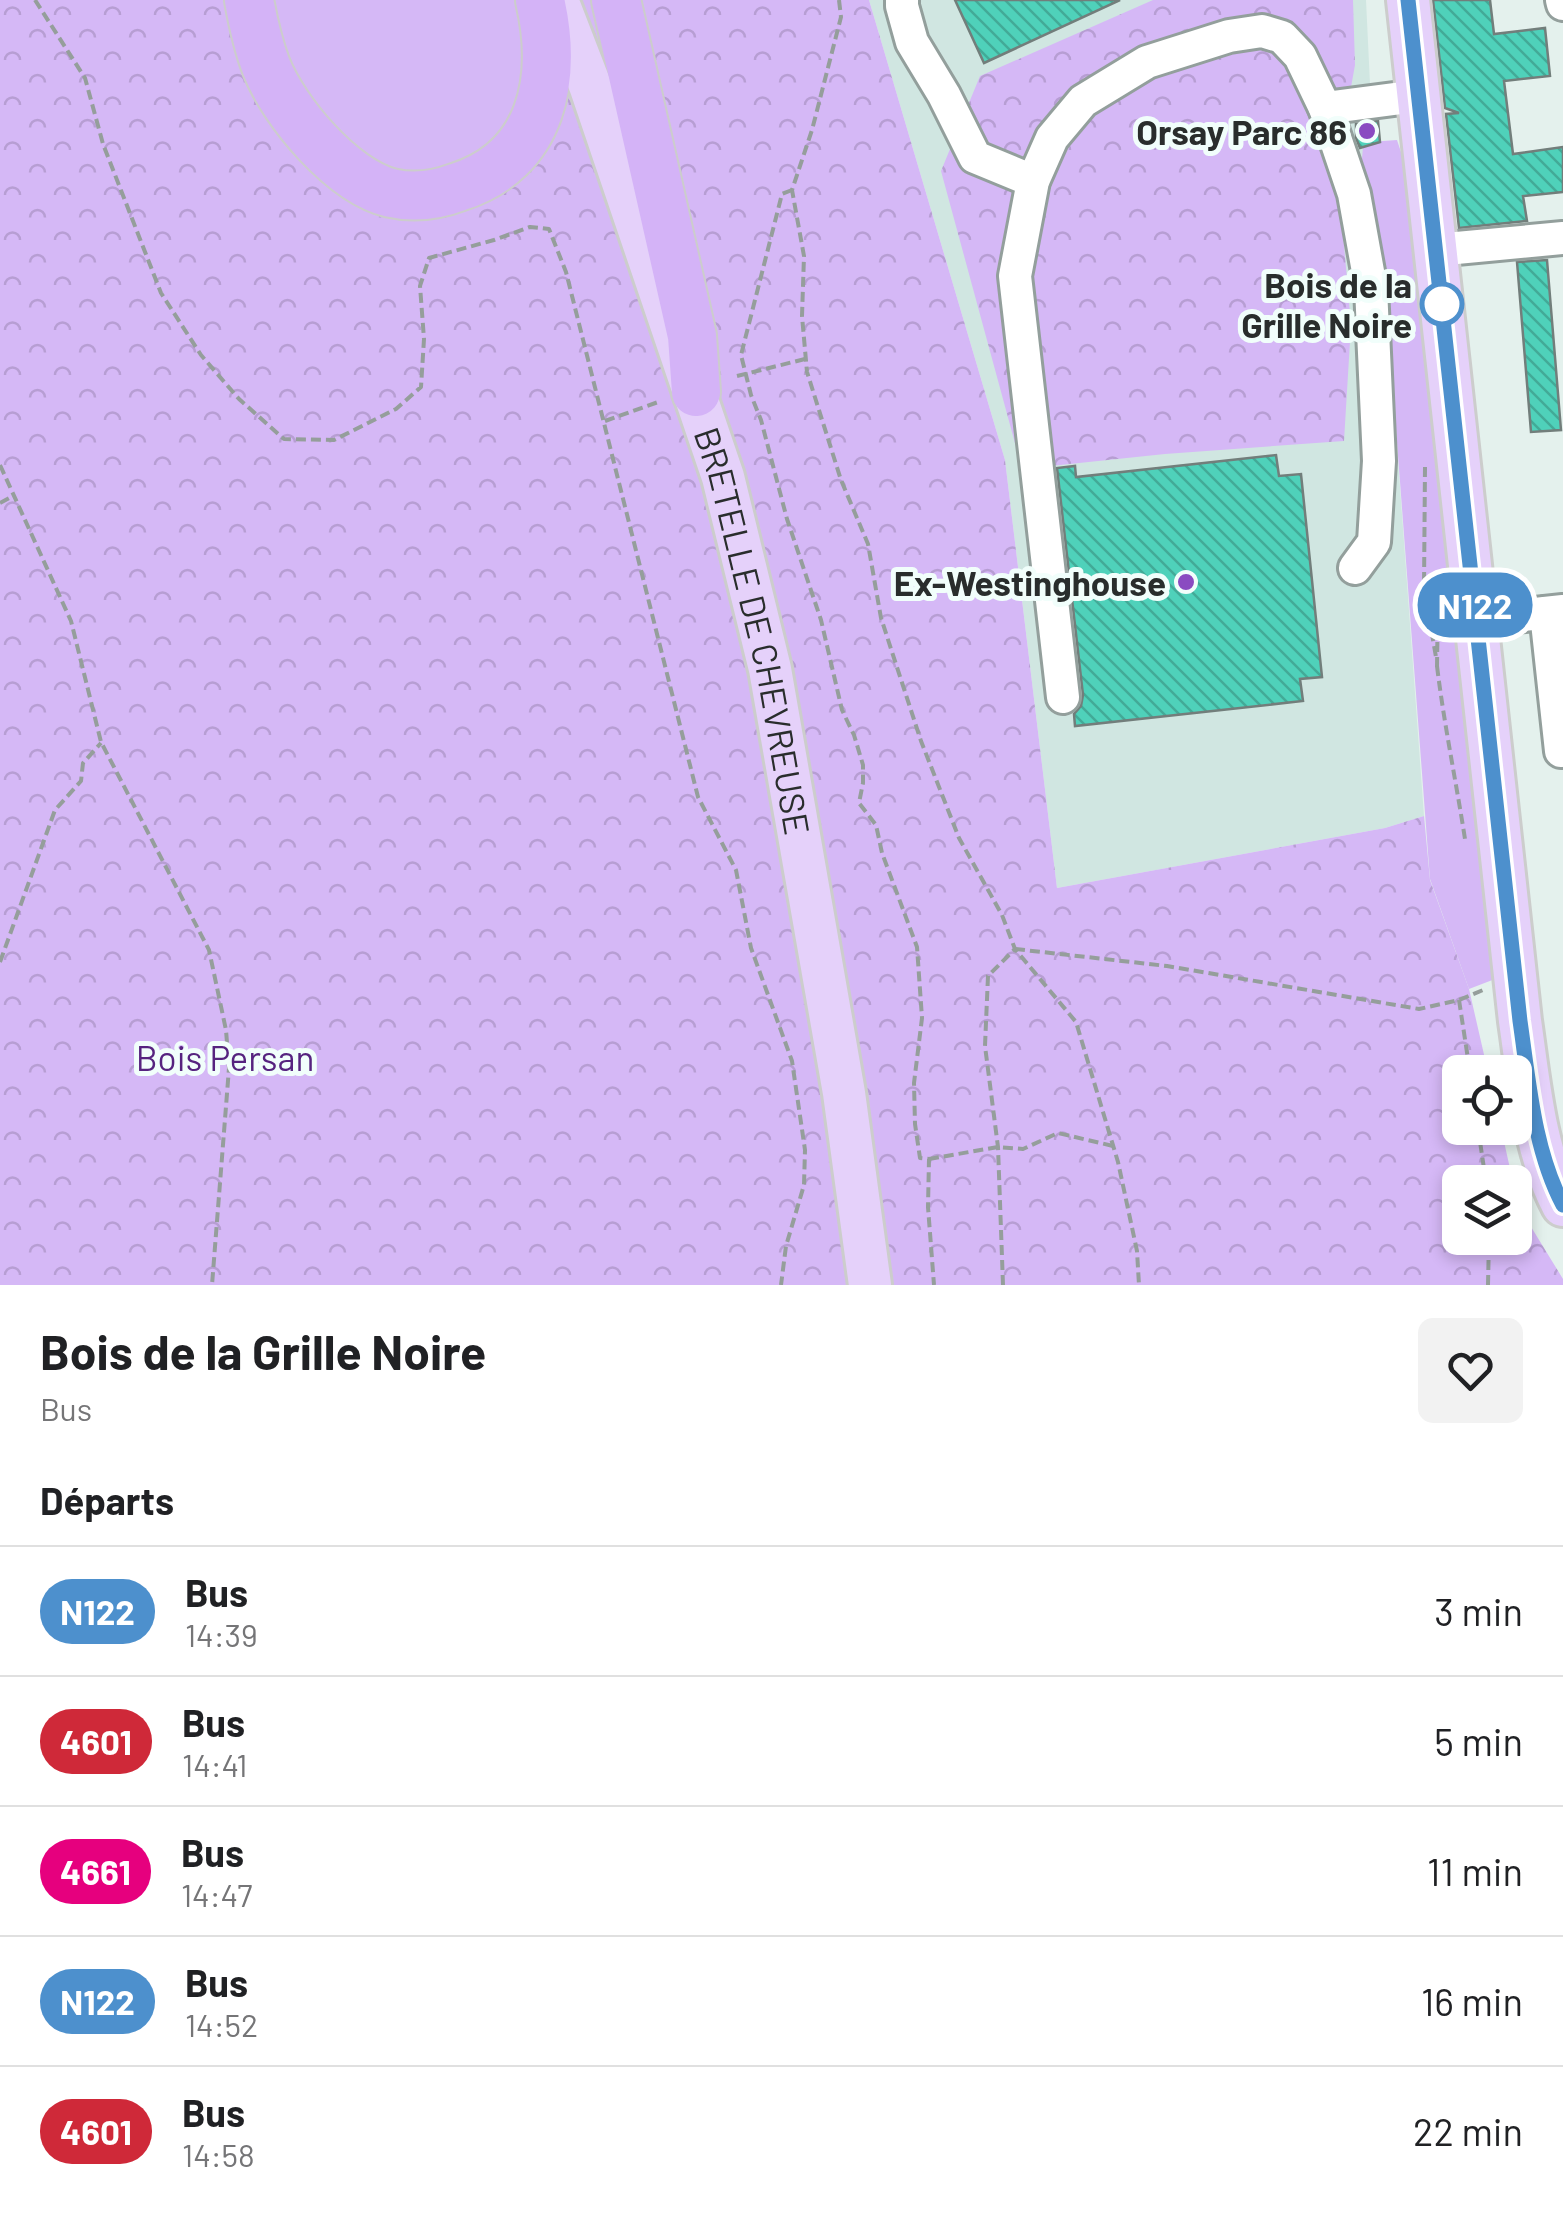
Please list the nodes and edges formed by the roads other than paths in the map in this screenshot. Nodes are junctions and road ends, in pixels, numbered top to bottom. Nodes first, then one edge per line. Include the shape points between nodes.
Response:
1 (249, 0) edge
2 (540, 0) edge
3 (557, 0) edge
4 (616, 0) edge
5 (902, 0) edge
6 (1408, 0) edge
7 (1417, 96) junction
8 (1325, 108) junction
9 (1033, 181) junction
10 (1563, 238) edge
11 (1434, 250) junction
12 (699, 389) junction
13 (1355, 568) dead end
14 (1555, 612) edge
15 (1476, 620) junction
16 (1063, 697) dead end
17 (1561, 751) edge
18 (1563, 1205) edge
19 (870, 1285) edge

1 - 2 highway via 267,69 316,140 366,182 418,196 499,169 534,124 548,52
3 - 12 main road, BRETELLE DE CHEVREUSE
4 - 12 highway
5 - 9 lane via 912,42 975,157
6 - 7 main road
7 - 8 lane
7 - 11 main road
8 - 9 lane via 1300,56 1282,36 1262,30 1229,36 1147,62 1083,102 1052,138
8 - 13 lane via 1354,194 1371,288 1379,462 1374,542
9 - 16 lane via 1015,276
10 - 11 lane
11 - 15 main road
12 - 19 main road, BRETELLE DE CHEVREUSE via 770,669
14 - 15 lane
14 - 17 lane
15 - 18 main road via 1531,1098

